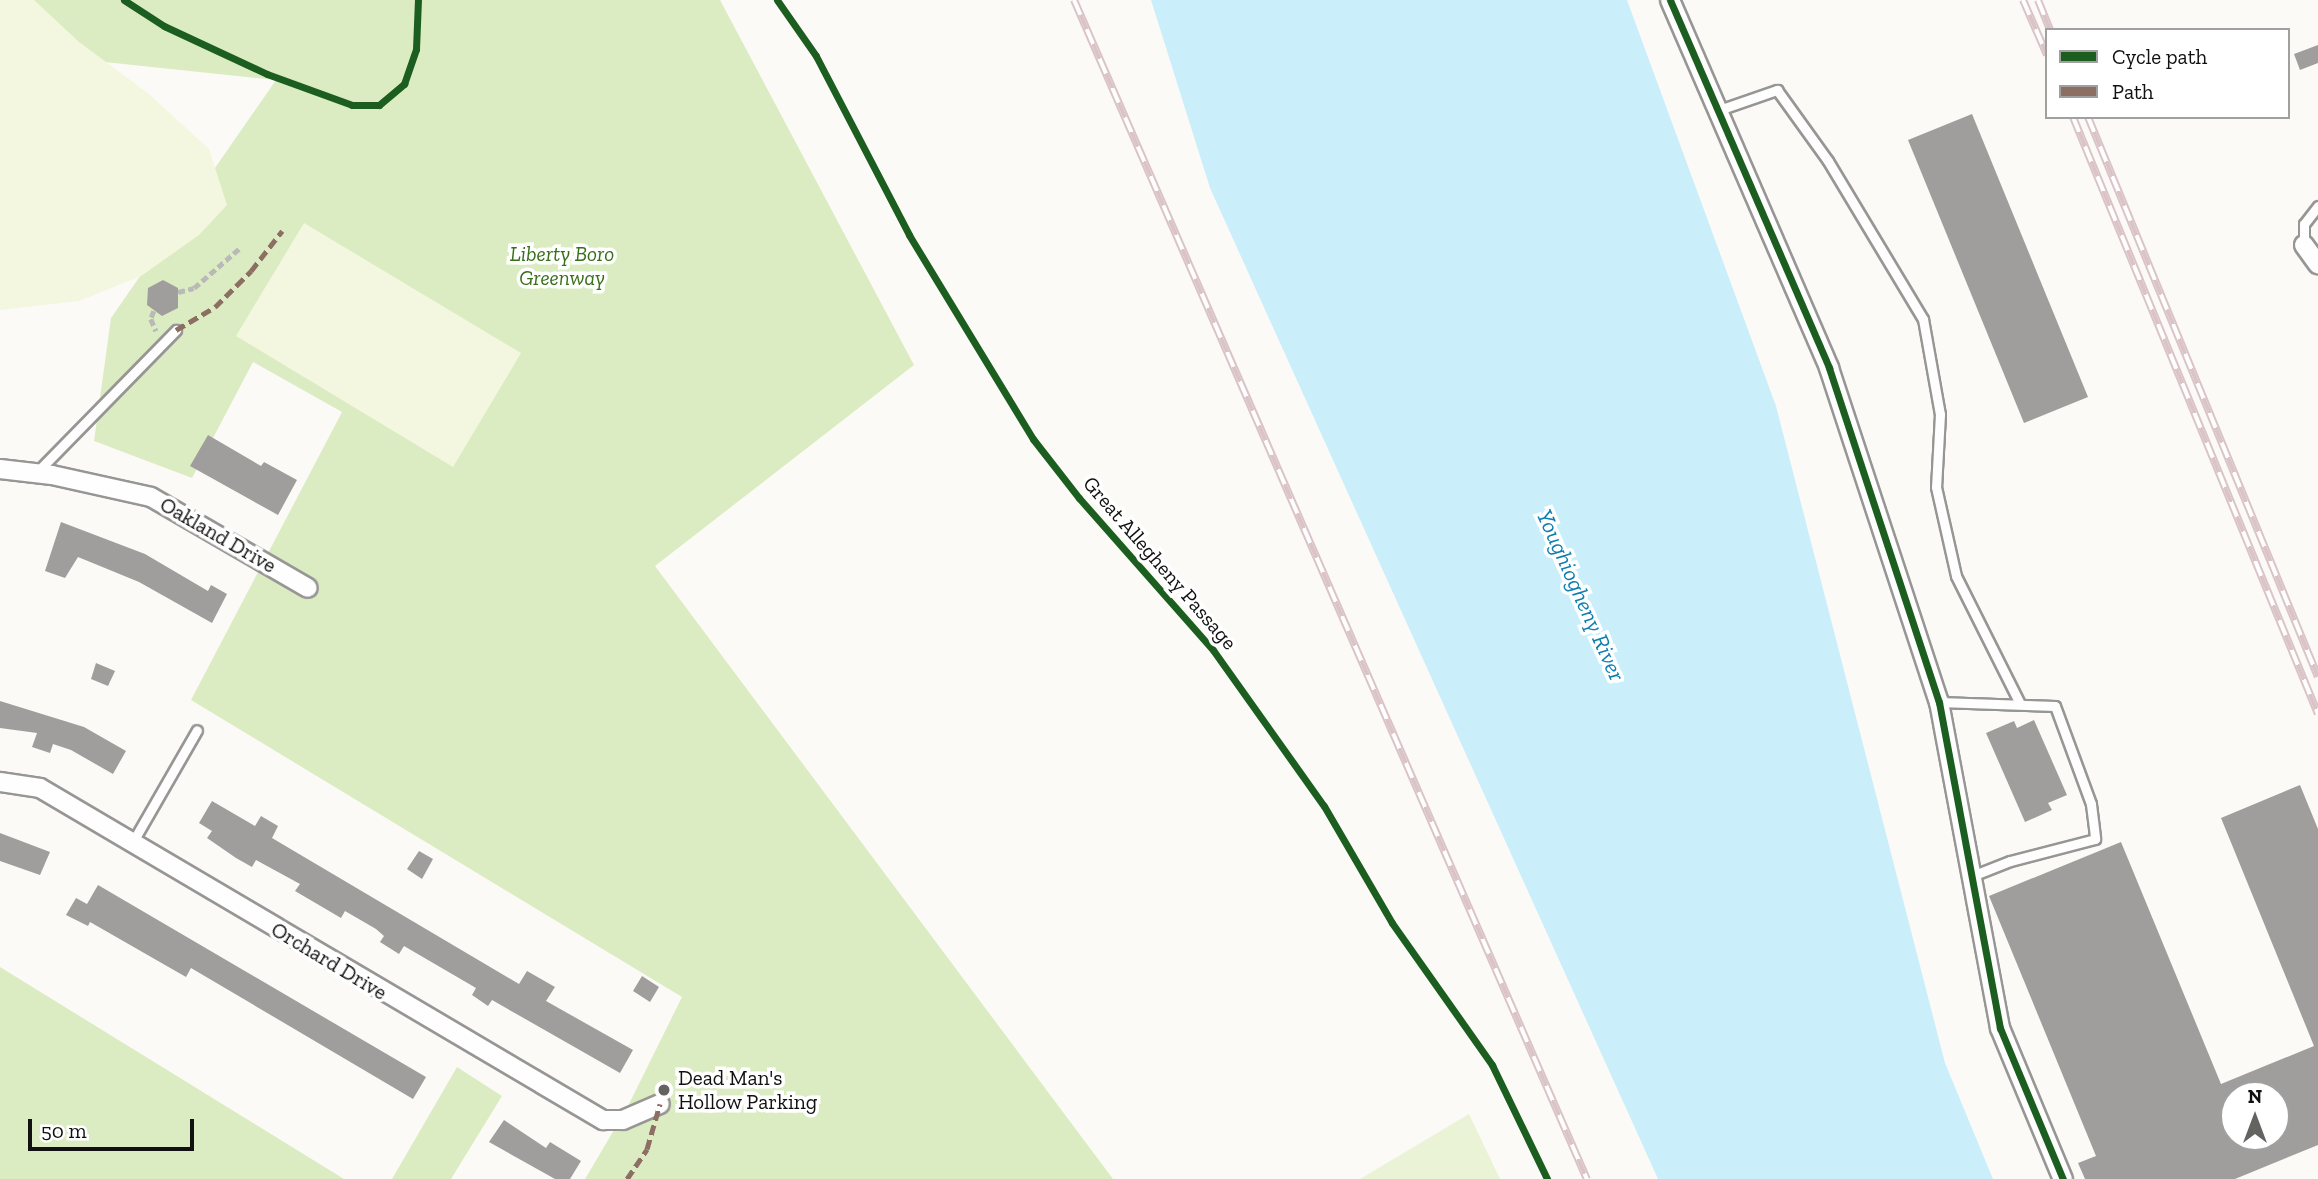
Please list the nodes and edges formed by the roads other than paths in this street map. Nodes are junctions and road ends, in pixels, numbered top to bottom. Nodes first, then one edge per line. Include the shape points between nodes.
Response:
1 (1670, 0) edge
2 (1716, 111) junction
3 (2318, 206) edge
4 (2304, 245) joint
5 (2318, 264) edge
6 (176, 330) dead end
7 (0, 469) edge
8 (36, 473) junction
9 (308, 588) dead end
10 (1938, 702) junction
11 (2019, 702) junction
12 (197, 730) dead end
13 (0, 782) edge
14 (132, 843) junction
15 (1972, 876) junction
16 (660, 1104) dead end
17 (2063, 1179) edge

1 - 2 street
2 - 10 street via 1829,368
2 - 11 lane via 1777,90 1828,161 1923,319 1940,414 1936,487 1956,576
3 - 4 lane via 2304,224
4 - 5 street
6 - 8 lane
7 - 8 street, Oakland Drive
8 - 9 street, Oakland Drive via 151,497
10 - 11 lane
10 - 15 street
11 - 15 lane via 2055,706 2091,804 2095,839
12 - 14 lane
13 - 14 street, Orchard Drive via 40,788
14 - 16 street, Orchard Drive via 603,1120 623,1120
15 - 17 street via 2000,1028

